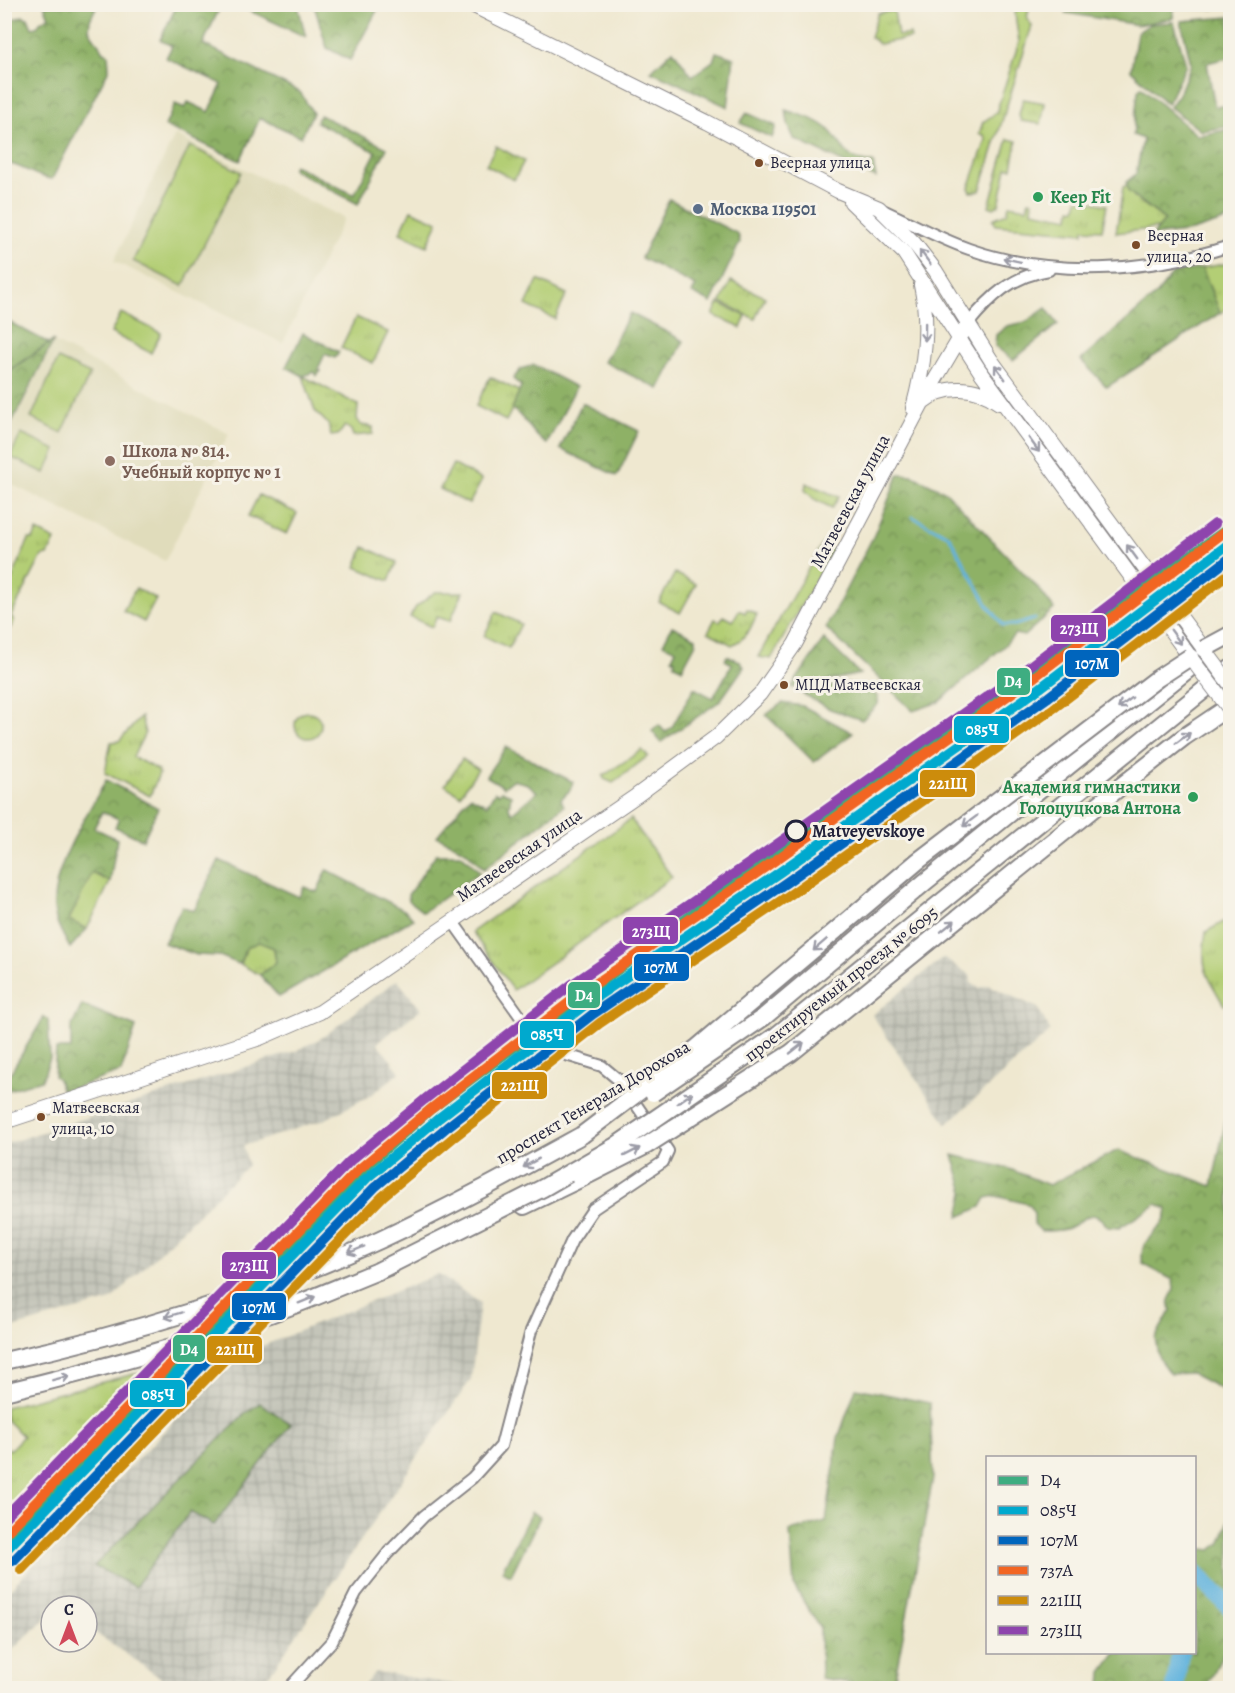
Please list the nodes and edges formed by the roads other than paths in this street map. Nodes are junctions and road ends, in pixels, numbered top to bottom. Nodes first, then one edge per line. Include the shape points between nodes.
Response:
1 (470, 4) edge
2 (838, 191) junction
3 (879, 208) junction
4 (1230, 246) edge
5 (1058, 268) junction
6 (918, 274) junction
7 (968, 324) junction
8 (959, 339) junction
9 (922, 403) junction
10 (1010, 412) junction
11 (905, 435) junction
12 (1230, 635) edge
13 (1197, 653) junction
14 (1230, 669) edge
15 (1230, 684) edge
16 (1229, 707) edge
17 (453, 922) junction
18 (525, 1023) tunnel mouth
19 (550, 1050) tunnel mouth
20 (4, 1122) edge
21 (582, 1135) junction
22 (378, 1271) junction
23 (4, 1361) edge
24 (4, 1392) edge
25 (290, 1689) edge

1 - 2 street
2 - 3 street
2 - 6 street via 886,232
5 -> 3 street via 967,249
7 -> 3 street via 914,243
4 - 5 street via 1172,261
5 - 7 street via 1029,275 1000,289
6 - 8 street
6 -> 11 street via 924,303 924,360
7 - 8 street
13 -> 7 street
8 - 9 street
8 - 10 street
9 - 10 street via 942,391 970,389
9 - 11 street
10 -> 13 street
11 - 17 street, Матвеевская улица via 815,611 754,700 716,737 677,766
12 - 13 main road, bridge
12 - 21 main road, проспект Генерала Дорохова, bridge via 764,1017 654,1092
13 - 15 street, bridge
13 - 16 street, bridge
13 -> 21 main road, bridge via 1158,678 918,861 698,1047
22 -> 14 main road, bridge via 543,1188 614,1147 777,1035
22 -> 16 main road, проектируемый проезд № 6095, bridge via 434,1250 647,1145 790,1053 1120,787
17 - 18 street
17 - 20 street, Матвеевская улица via 320,1012 291,1026
19 - 25 street via 602,1066 620,1081 668,1151 663,1162 593,1209 572,1240 531,1331 501,1446 472,1478 424,1516 388,1553 356,1593 332,1641
21 -> 23 main road, проспект Генерала Дорохова via 456,1203 296,1275 63,1348
24 -> 22 main road via 84,1373 197,1338

